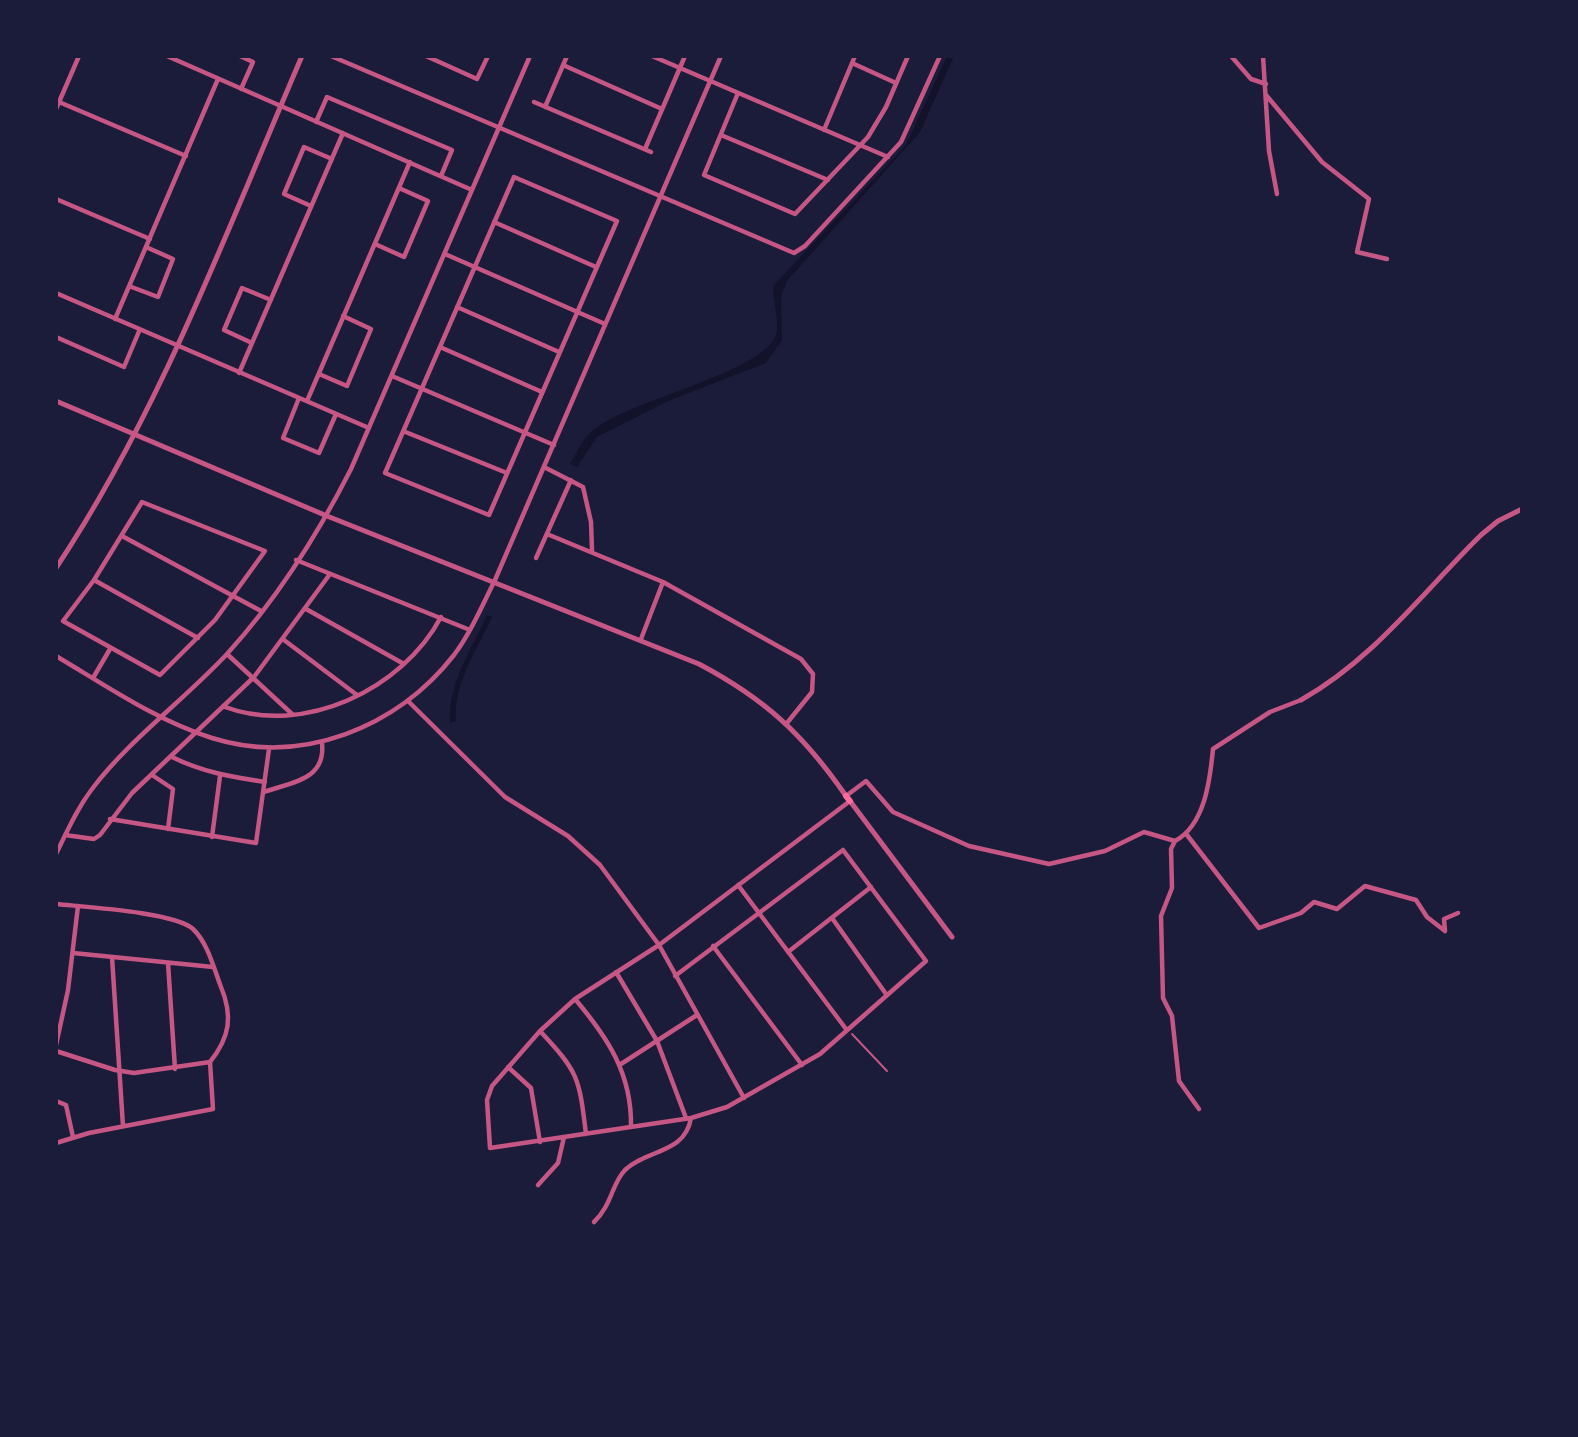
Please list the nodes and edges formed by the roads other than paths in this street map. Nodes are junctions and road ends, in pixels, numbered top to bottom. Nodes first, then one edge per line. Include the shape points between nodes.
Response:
1 (79, 56) edge
2 (167, 56) edge
3 (240, 56) edge
4 (302, 56) edge
5 (331, 56) edge
6 (426, 56) edge
7 (488, 56) edge
8 (530, 56) edge
9 (567, 56) edge
10 (652, 56) edge
11 (685, 56) edge
12 (721, 56) edge
13 (855, 56) edge
14 (908, 56) edge
15 (940, 56) edge
16 (1231, 56) edge
17 (1263, 56) edge
18 (852, 63) junction
19 (563, 65) junction
20 (680, 68) junction
21 (218, 79) junction
22 (710, 81) junction
23 (896, 83) junction
24 (1266, 84) junction
25 (241, 89) junction
26 (738, 93) junction
27 (1266, 95) junction
28 (59, 102) junction
29 (534, 102) dead end
30 (281, 106) junction
31 (545, 107) junction
32 (56, 109) edge
33 (662, 109) junction
34 (316, 122) junction
35 (499, 129) junction
36 (824, 130) junction
37 (343, 133) junction
38 (721, 135) junction
39 (860, 145) junction
40 (186, 156) junction
41 (888, 157) junction
42 (332, 159) junction
43 (410, 162) junction
44 (441, 176) junction
45 (828, 180) junction
46 (398, 188) junction
47 (472, 190) junction
48 (1277, 194) dead end
49 (659, 198) junction
50 (56, 199) edge
51 (311, 206) junction
52 (494, 222) junction
53 (150, 239) junction
54 (374, 244) junction
55 (146, 247) junction
56 (445, 254) junction
57 (1387, 259) dead end
58 (475, 267) junction
59 (596, 267) junction
60 (129, 286) junction
61 (56, 293) edge
62 (271, 300) junction
63 (457, 307) junction
64 (577, 312) junction
65 (344, 316) junction
66 (115, 319) junction
67 (606, 324) junction
68 (140, 330) junction
69 (56, 337) edge
70 (252, 343) junction
71 (177, 346) junction
72 (440, 347) junction
73 (559, 352) junction
74 (239, 373) junction
75 (319, 374) junction
76 (392, 376) junction
77 (422, 388) junction
78 (542, 393) junction
79 (300, 398) junction
80 (56, 401) edge
81 (307, 401) junction
82 (336, 414) junction
83 (369, 428) junction
84 (403, 431) junction
85 (524, 433) junction
86 (135, 436) junction
87 (554, 445) junction
88 (544, 467) junction
89 (507, 473) junction
90 (571, 480) junction
91 (1522, 509) edge
92 (327, 516) junction
93 (547, 534) junction
94 (122, 536) junction
95 (592, 550) junction
96 (536, 558) dead end
97 (296, 560) junction
98 (56, 568) edge
99 (330, 573) junction
100 (94, 580) junction
101 (495, 580) junction
102 (663, 582) junction
103 (234, 596) junction
104 (306, 609) junction
105 (261, 611) junction
106 (441, 618) junction
107 (470, 630) junction
108 (198, 638) junction
109 (641, 639) junction
110 (284, 640) junction
111 (110, 649) junction
112 (227, 654) junction
113 (56, 656) edge
114 (404, 664) junction
115 (254, 677) junction
116 (93, 678) junction
117 (358, 695) junction
118 (1301, 699) joint
119 (408, 701) junction
120 (225, 707) junction
121 (293, 715) junction
122 (163, 716) junction
123 (787, 723) junction
124 (197, 733) junction
125 (322, 743) junction
126 (270, 749) junction
127 (172, 757) junction
128 (152, 775) junction
129 (220, 775) junction
130 (265, 782) junction
131 (263, 793) junction
132 (848, 798) junction
133 (110, 819) junction
134 (168, 830) junction
135 (65, 835) junction
136 (1187, 835) junction
137 (212, 837) junction
138 (1175, 841) junction
139 (56, 855) edge
140 (738, 885) junction
141 (871, 887) junction
142 (56, 904) edge
143 (78, 906) junction
144 (758, 912) junction
145 (1458, 913) dead end
146 (832, 918) junction
147 (952, 937) dead end
148 (659, 945) junction
149 (713, 946) junction
150 (788, 952) junction
151 (73, 953) junction
152 (112, 957) junction
153 (168, 963) junction
154 (213, 967) junction
155 (616, 972) junction
156 (675, 976) junction
157 (887, 994) junction
158 (575, 999) junction
159 (863, 1014) junction
160 (697, 1015) junction
161 (868, 1021) dead end
162 (846, 1029) junction
163 (540, 1031) junction
164 (852, 1034) dead end
165 (657, 1041) junction
166 (56, 1048) edge
167 (210, 1062) junction
168 (621, 1064) junction
169 (803, 1065) junction
170 (508, 1067) junction
171 (175, 1069) junction
172 (121, 1071) junction
173 (887, 1071) dead end
174 (744, 1098) junction
175 (56, 1101) edge
176 (1199, 1109) dead end
177 (689, 1118) junction
178 (123, 1126) junction
179 (631, 1127) junction
180 (586, 1133) junction
181 (73, 1137) junction
182 (564, 1138) junction
183 (540, 1142) junction
184 (56, 1143) edge
185 (538, 1185) dead end
186 (594, 1222) dead end

1 - 28 street
2 - 21 street
3 - 25 street via 253,62
4 - 30 street
5 - 35 street
6 - 7 street via 477,79
8 - 35 street
9 - 19 street
10 - 20 street
11 - 20 street
12 - 22 street
13 - 18 street
14 - 23 street
15 - 41 street via 905,136
16 - 24 street via 1251,79
17 - 24 street
18 - 23 street
18 - 36 street
19 - 31 street
19 - 33 street
20 - 22 street
20 - 33 street
21 - 25 street
21 - 40 street
22 - 26 street
22 - 49 street
23 - 39 street
24 - 27 street
25 - 30 street
26 - 36 street
26 - 38 street
27 - 48 street
27 - 57 street via 1322,162 1369,199 1357,252
28 - 32 street
28 - 40 street
29 - 31 street
30 - 34 street
30 - 71 street
31 - 33 street via 648,150
34 - 37 street
34 - 44 street via 327,97 452,150
35 - 47 street
35 - 49 street
36 - 39 street
37 - 42 street
37 - 43 street
38 - 45 street
38 - 45 street via 704,175 795,214
39 - 41 street
39 - 45 street
40 - 53 street
41 - 49 street via 794,253
42 - 51 street
42 - 51 street via 304,147 284,194
43 - 44 street
43 - 46 street
44 - 47 street
46 - 54 street
46 - 54 street via 428,201 404,257
47 - 56 street
49 - 67 street
50 - 53 street
51 - 62 street
52 - 58 street
52 - 59 street
52 - 59 street via 513,177 617,221
53 - 55 street
54 - 65 street
55 - 60 street
55 - 60 street via 173,259 158,298
56 - 58 street
56 - 76 street
58 - 63 street
58 - 64 street
59 - 64 street
60 - 66 street
61 - 66 street
62 - 70 street
62 - 70 street via 242,288 224,330
63 - 72 street
63 - 73 street
64 - 67 street
64 - 73 street
65 - 75 street
65 - 75 street via 371,329 347,386
66 - 68 street
67 - 87 street
68 - 69 street via 124,367
68 - 71 street
70 - 74 street
71 - 74 street
71 - 86 street
72 - 77 street
72 - 78 street
73 - 78 street
74 - 79 street
75 - 81 street
76 - 77 street
76 - 83 street
77 - 84 street
77 - 85 street
78 - 85 street
79 - 81 street
79 - 82 street via 283,438 319,453
80 - 86 street
81 - 82 street
82 - 83 street
83 - 92 street
84 - 89 street
84 - 89 street via 385,473 489,515
85 - 87 street
85 - 89 street
86 - 92 street
86 - 98 street
87 - 88 street
88 - 90 street
88 - 101 street
90 - 93 street
90 - 95 street via 587,495
91 - 118 street via 1481,535 1388,635 1325,686
92 - 97 street
92 - 101 street
93 - 95 street
93 - 96 street
94 - 100 street
94 - 103 street
94 - 103 street via 142,502 265,551
95 - 102 street
97 - 99 street
97 - 105 street
99 - 104 street
99 - 106 street
100 - 108 street
100 - 111 street via 63,621
101 - 107 street
101 - 109 street
102 - 109 street
102 - 123 street via 786,649 808,667 813,674 812,692
103 - 105 street
103 - 108 street
104 - 110 street
104 - 114 street
105 - 112 street
106 - 107 street
106 - 114 street
107 - 119 street via 441,670
108 - 111 street via 160,675
109 - 123 street via 739,685
110 - 115 street
110 - 117 street
111 - 116 street
112 - 115 street
112 - 122 street
113 - 116 street
114 - 117 street
115 - 120 street
115 - 121 street
116 - 122 street
117 - 121 street via 325,709
118 - 136 street via 1270,712 1213,749 1202,807
119 - 125 street via 372,723
119 - 148 street via 505,797 585,849
120 - 121 street
120 - 124 street
122 - 124 street
122 - 135 street via 93,788
123 - 132 street
124 - 126 street
124 - 127 street
125 - 126 street
125 - 131 street via 323,761 316,771
126 - 130 street
127 - 128 street
127 - 129 street
128 - 133 street
128 - 134 street via 173,789
129 - 130 street
129 - 137 street
130 - 131 street
131 - 137 street via 256,843
132 - 138 street via 866,781 893,812 969,846 1049,864 1105,851 1144,832
132 - 140 street
132 - 147 street
133 - 134 street
133 - 135 street via 94,839
134 - 137 street
135 - 139 street
136 - 138 street
136 - 145 street via 1259,928 1301,913 1314,902 1337,909 1365,886 1416,900 1427,917 1445,931 1444,919
138 - 176 street via 1171,888 1161,916 1163,998 1172,1016 1179,1080
140 - 144 street
140 - 148 street
141 - 144 street via 843,850
141 - 146 street
141 - 157 street via 926,961
142 - 143 street
143 - 151 street
143 - 154 street via 181,921 195,931
144 - 149 street
144 - 150 street
146 - 150 street
146 - 157 street
148 - 155 street
148 - 156 street
149 - 156 street
149 - 169 street
150 - 162 street
151 - 152 street
151 - 166 street
152 - 153 street
152 - 172 street
153 - 154 street
153 - 171 street
154 - 167 street via 227,1001 229,1028
155 - 158 street
155 - 165 street
156 - 160 street
157 - 159 street
158 - 163 street
158 - 168 street via 606,1035
159 - 161 street
159 - 162 street
160 - 165 street
160 - 174 street
162 - 169 street
163 - 170 street
163 - 180 street via 570,1063 579,1083
164 - 173 lane
165 - 168 street
165 - 177 street
166 - 172 street
167 - 171 street
167 - 178 street via 213,1109
168 - 179 street
169 - 174 street
170 - 183 street via 531,1088
170 - 183 street via 492,1086 488,1100 490,1148
171 - 172 street
172 - 178 street
174 - 177 street
175 - 181 street via 66,1105
177 - 179 street
177 - 186 street via 686,1134 677,1143 625,1171 609,1206
178 - 181 street
179 - 180 street
180 - 182 street
181 - 184 street
182 - 183 street
182 - 185 street via 558,1163

